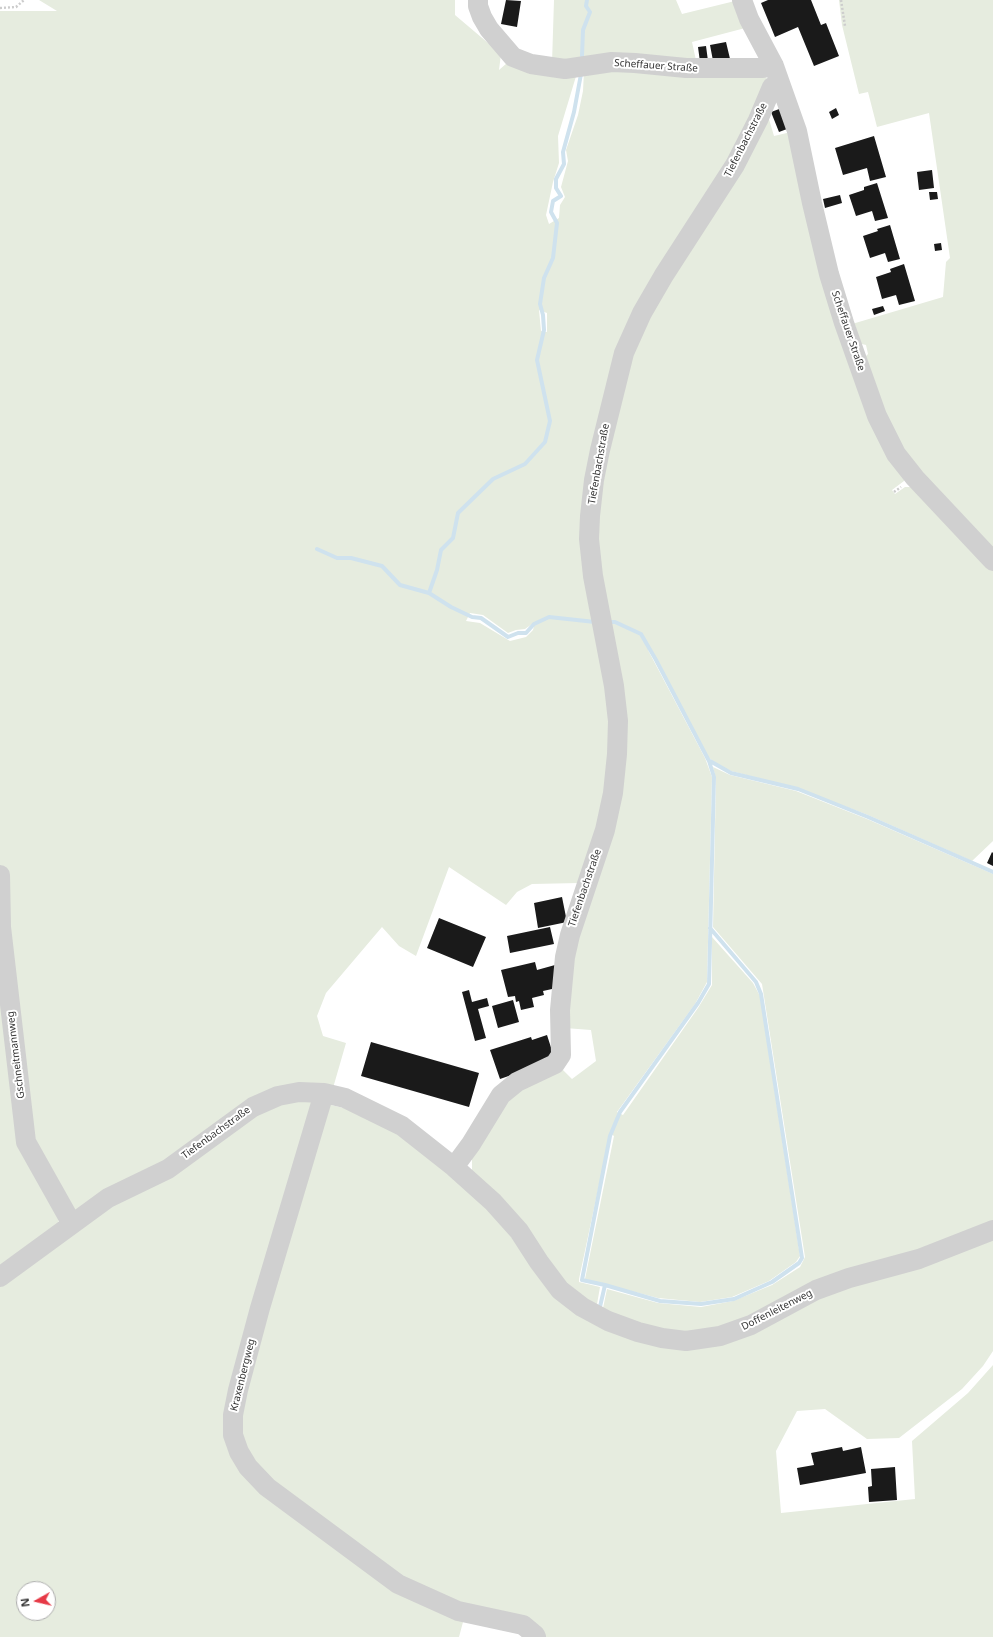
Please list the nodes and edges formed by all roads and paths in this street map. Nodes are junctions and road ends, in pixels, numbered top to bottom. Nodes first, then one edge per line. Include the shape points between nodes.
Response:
1 (24, 0) edge
2 (478, 0) edge
3 (742, 0) edge
4 (842, 0) edge
5 (0, 8) edge
6 (845, 26) dead end
7 (777, 74) junction
8 (993, 561) edge
9 (0, 875) edge
10 (324, 1093) junction
11 (454, 1167) junction
12 (72, 1224) junction
13 (993, 1230) edge
14 (0, 1277) edge
15 (536, 1637) edge

1 - 5 path via 16,7
2 - 7 street, Scheffauer Straße via 482,17 489,29 513,58 530,64 565,69 612,62 686,68 763,68
3 - 7 street, Scheffauer Straße
4 - 6 path
7 - 8 street, Scheffauer Straße via 797,132 829,274 878,416 896,454 915,478
7 - 11 street, Tiefenbachstraße via 758,120 735,165 642,313 624,353 600,450 594,480 590,539 593,576 614,686 618,754 605,830 565,957 560,1010 561,1055 555,1064 517,1082 501,1095
9 - 12 street, Gschneitmannweg via 1,927 26,1142
10 - 11 street, Tiefenbachstraße via 346,1098 402,1126
10 - 12 street, Tiefenbachstraße via 299,1092 278,1096 253,1106 168,1168 108,1198
10 - 15 street, Kraxenbergweg via 238,1390 233,1415 233,1435 239,1452 248,1467 267,1487 398,1584 458,1610 523,1625
11 - 13 street, Doffenleitenweg via 493,1202 519,1231 560,1290 582,1307 608,1321 638,1332 686,1341 720,1336 751,1325 816,1290 919,1259
12 - 14 street, Tiefenbachstraße

